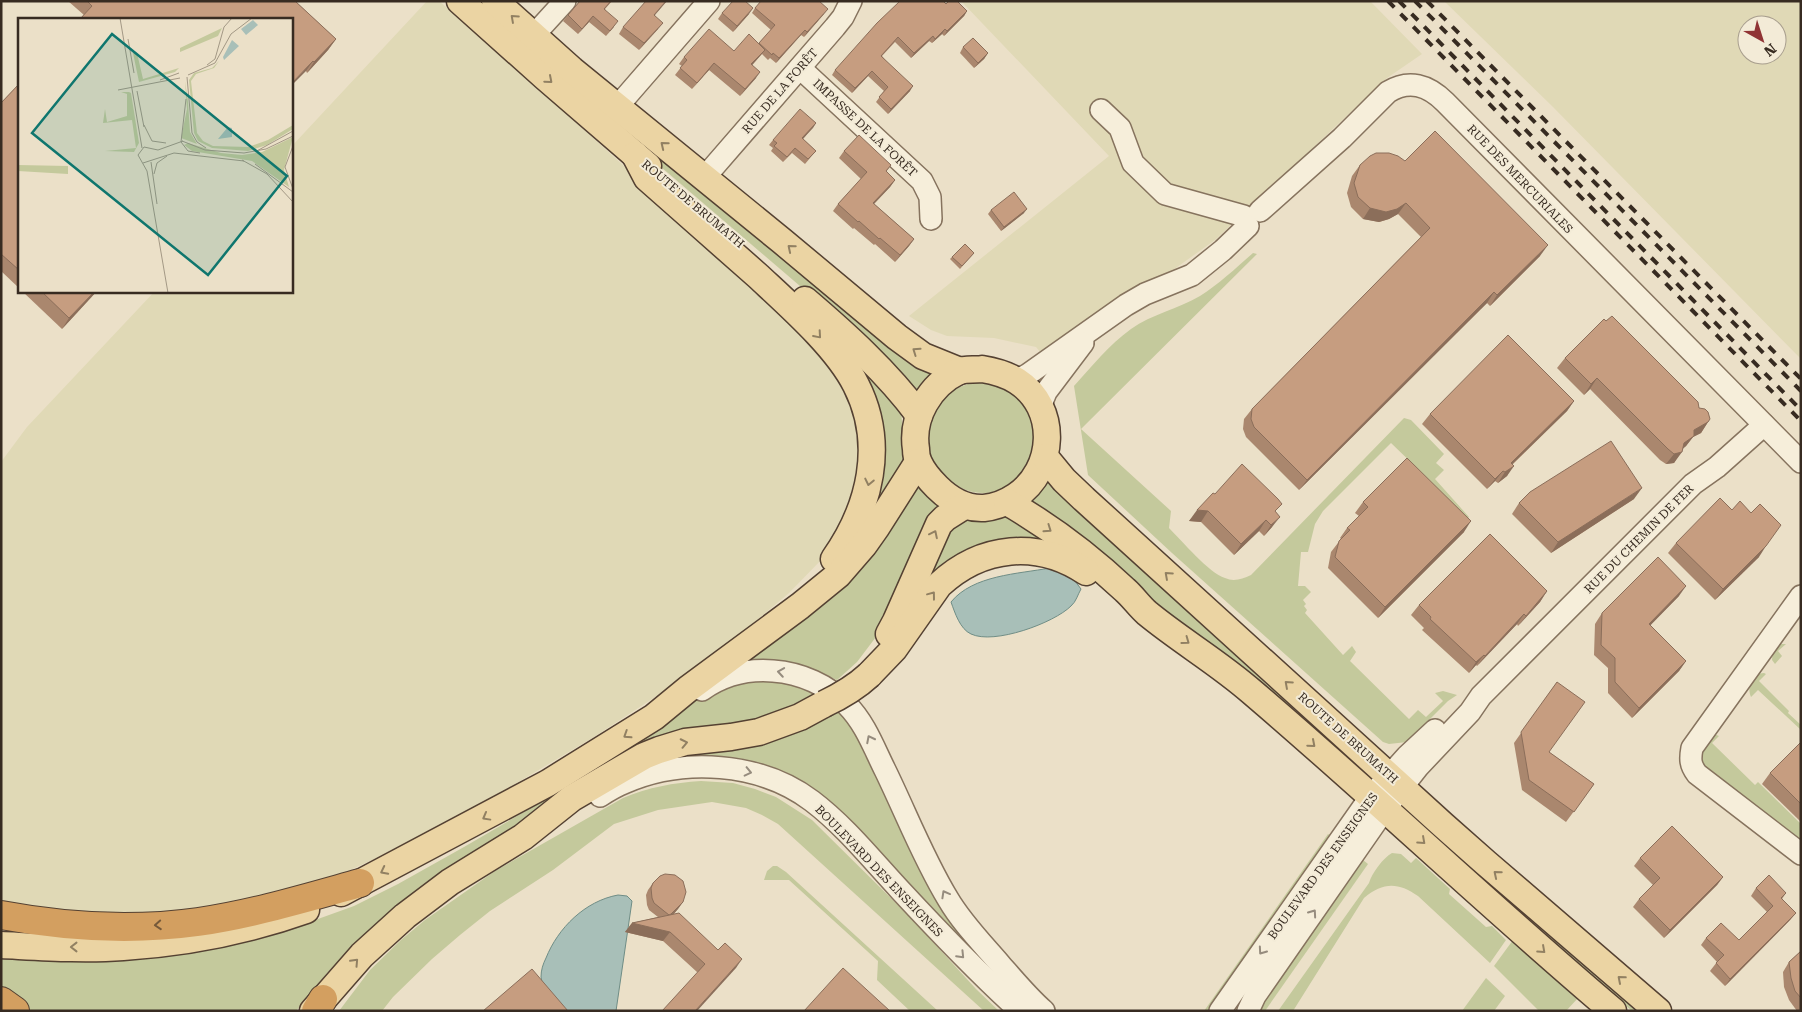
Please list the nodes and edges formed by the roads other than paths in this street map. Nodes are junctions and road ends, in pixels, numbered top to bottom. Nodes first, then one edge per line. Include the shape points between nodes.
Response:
1 (460, 1) edge
2 (496, 1) edge
3 (565, 1) edge
4 (709, 1) edge
5 (851, 1) edge
6 (533, 36) junction
7 (800, 68) junction
8 (617, 107) junction
9 (1102, 110) dead end
10 (635, 155) junction
11 (704, 178) junction
12 (1251, 218) junction
13 (931, 219) dead end
14 (1106, 320) junction
15 (960, 371) junction
16 (1017, 380) junction
17 (1040, 407) junction
18 (919, 415) junction
19 (1764, 425) junction
20 (1045, 456) junction
21 (918, 462) junction
22 (1801, 462) edge
23 (1007, 502) junction
24 (964, 506) junction
25 (1801, 596) edge
26 (1147, 612) junction
27 (722, 664) junction
28 (867, 672) junction
29 (1481, 696) joint
30 (654, 717) junction
31 (1396, 782) junction
32 (1378, 803) junction
33 (523, 837) junction
34 (1801, 854) edge
35 (360, 883) junction
36 (1, 915) edge
37 (1, 945) edge
38 (995, 988) junction
39 (1, 1001) edge
40 (318, 1007) edge
41 (15, 1011) edge
42 (1012, 1011) edge
43 (1020, 1011) edge
44 (1044, 1011) edge
45 (1220, 1011) edge
46 (1248, 1011) edge
47 (1613, 1011) edge
48 (1658, 1011) edge

1 -> 10 main road, ROUTE DE BRUMATH
6 -> 2 main road
3 - 6 street
4 - 8 street
5 - 7 street, RUE DE LA FORÊT via 843,16
6 - 8 main road
7 - 11 street, RUE DE LA FORÊT
7 - 13 street, IMPASSE DE LA FORÊT via 922,181 930,197
11 -> 8 main road
9 - 12 street via 1120,128 1134,163 1165,194
10 - 18 main road, ROUTE DE BRUMATH via 831,322 889,379
10 -> 27 main road via 647,178 781,297 837,358 856,384 872,441 866,498 840,551 818,579
15 -> 11 main road via 923,356 897,337
12 - 14 street, RUE DES MERCURIALES via 1223,250 1192,275 1145,294
12 - 19 street, RUE DES MERCURIALES via 1342,138 1388,92 1407,85 1425,87 1436,94
14 - 16 street, RUE DES MERCURIALES
14 - 17 street, RUE DES MERCURIALES via 1060,373
15 - 16 main road via 999,372
15 - 18 main road via 928,397
16 - 17 main road
17 - 20 main road via 1048,440
18 - 21 main road via 915,427
19 - 22 street
19 - 29 street, RUE DU CHEMIN DE FER via 1693,484
20 - 23 main road via 1037,475 1024,491
31 -> 20 main road, ROUTE DE BRUMATH via 1084,499
21 - 24 main road via 945,496
21 - 27 main road via 864,545 838,575
23 - 24 main road via 985,508
23 -> 26 main road via 1079,552
28 -> 24 main road via 896,621 939,524
25 - 34 street via 1692,748 1690,758 1697,774
28 -> 26 main road via 894,649 939,585 959,569 987,556 1019,551 1055,556 1086,572 1117,598
26 -> 32 main road via 1236,678
27 - 30 main road
33 -> 28 main road, bridge via 572,798 644,756 685,742 732,738 786,723 840,697 857,686
29 - 31 street, BOULEVARD DES ENSEIGNES via 1418,767
30 -> 35 main road via 548,783
44 -> 30 street via 974,935 949,901 864,728 847,704 827,688 783,671 742,672 718,680
31 - 32 street, BOULEVARD DES ENSEIGNES
48 -> 31 main road, ROUTE DE BRUMATH via 1486,864
32 -> 45 street, BOULEVARD DES ENSEIGNES
46 -> 32 street, BOULEVARD DES ENSEIGNES
32 -> 47 main road
33 -> 38 street, BOULEVARD DES ENSEIGNES via 624,783 650,774 700,767 753,773 811,800 837,823
40 -> 33 main road via 362,956 404,916 450,882
35 -> 36 highway via 288,904 197,922 74,925
35 -> 37 main road via 324,904 263,924 199,939 123,947
38 - 42 street
38 - 43 street, BOULEVARD DES ENSEIGNES
39 - 41 highway

